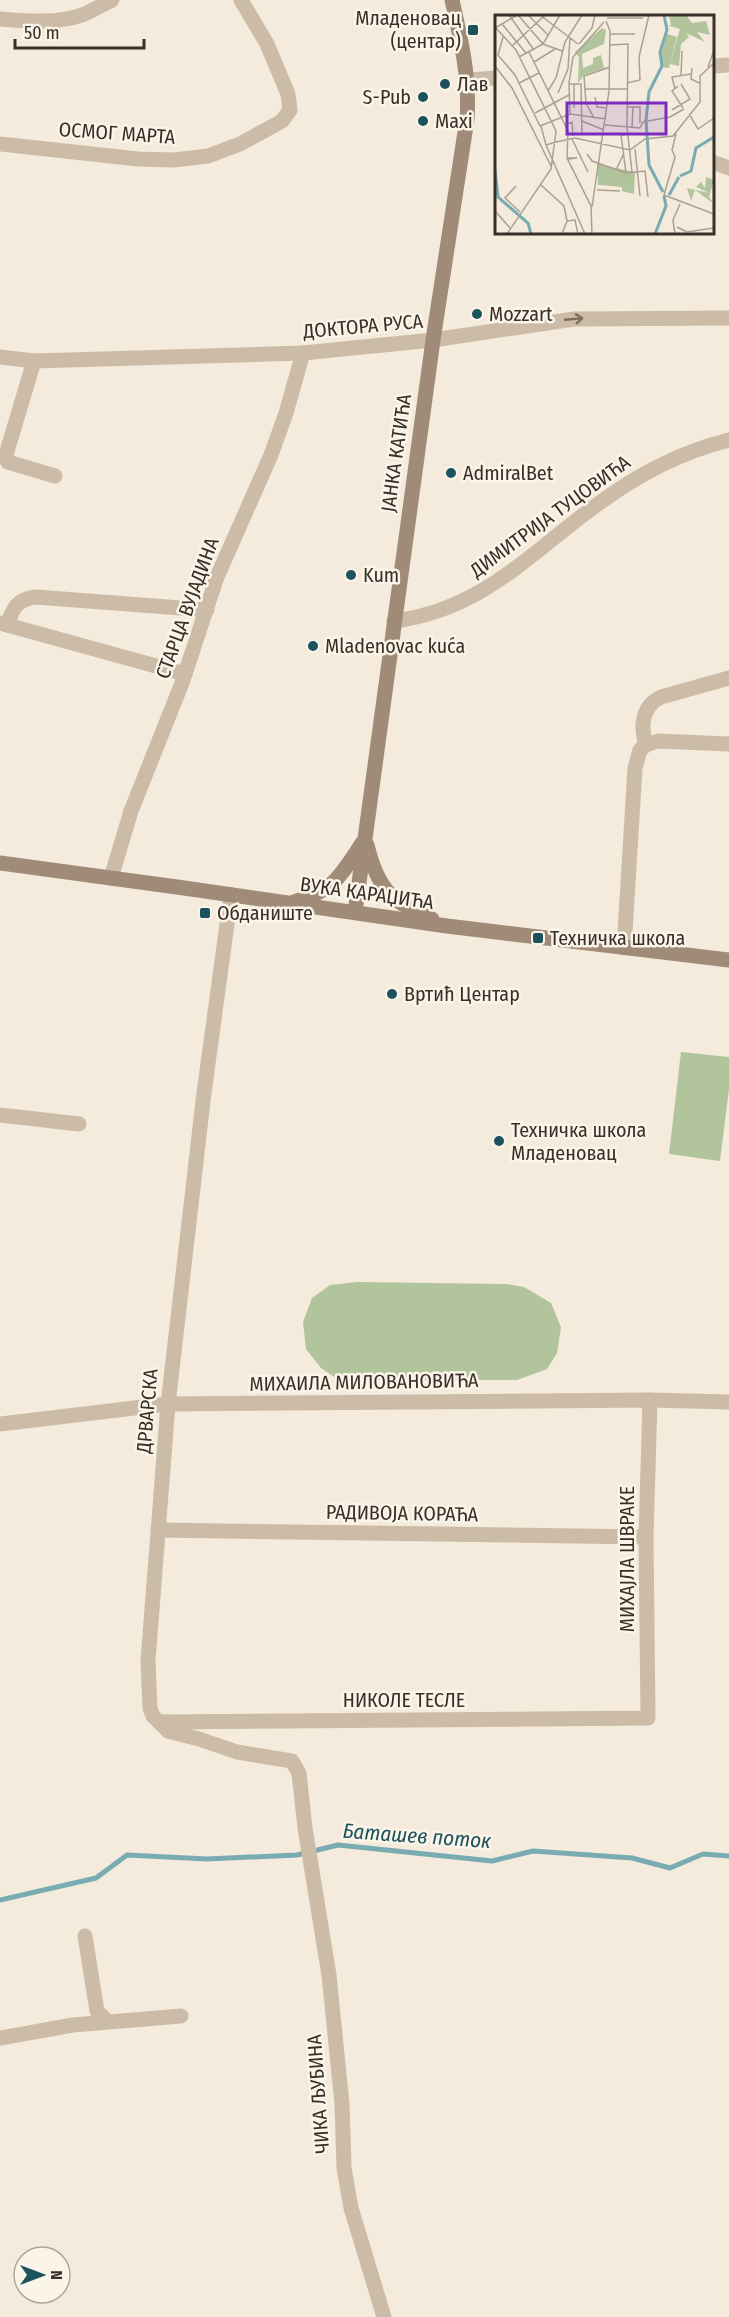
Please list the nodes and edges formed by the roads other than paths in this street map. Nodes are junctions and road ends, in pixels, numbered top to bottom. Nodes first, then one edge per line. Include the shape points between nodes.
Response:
1 (112, 0) edge
2 (241, 0) edge
3 (452, 0) edge
4 (0, 19) edge
5 (729, 65) edge
6 (714, 66) edge
7 (495, 78) edge
8 (468, 80) junction
9 (0, 144) edge
10 (714, 163) edge
11 (729, 168) edge
12 (729, 318) edge
13 (433, 340) junction
14 (303, 353) junction
15 (0, 357) edge
16 (34, 361) junction
17 (729, 440) edge
18 (55, 476) dead end
19 (207, 610) junction
20 (394, 621) junction
21 (4, 624) edge
22 (185, 674) junction
23 (729, 678) edge
24 (729, 744) edge
25 (646, 745) junction
26 (365, 839) junction
27 (0, 863) edge
28 (111, 878) junction
29 (231, 895) junction
30 (290, 903) junction
31 (355, 912) junction
32 (447, 926) junction
33 (624, 948) junction
34 (729, 960) edge
35 (0, 1115) edge
36 (78, 1124) dead end
37 (650, 1400) junction
38 (729, 1402) edge
39 (168, 1404) junction
40 (0, 1424) edge
41 (158, 1530) junction
42 (646, 1537) junction
43 (648, 1718) joint
44 (159, 1722) junction
45 (84, 1936) dead end
46 (181, 2016) dead end
47 (107, 2021) junction
48 (0, 2038) edge
49 (384, 2317) edge

1 - 4 street via 68,18
2 - 9 street, ОСМОГ МАРТА via 267,44 288,94 290,110 282,121 208,156 174,160
3 - 8 street, ЈАНКА КАТИЋА
5 - 6 street
7 - 8 street
8 - 13 street, ЈАНКА КАТИЋА via 467,119
10 - 11 street
13 -> 12 street, ДОКТОРА РУСА via 574,319
13 - 14 street, ДОКТОРА РУСА
13 - 20 street, ЈАНКА КАТИЋА
14 - 16 street, ДОКТОРА РУСА
14 - 19 street, СТАРЦА ВУЈАДИНА via 275,445
15 - 16 street, ДОКТОРА РУСА
16 - 18 street via 5,458
17 - 20 street, ДИМИТРИЈА ТУЦОВИЋА via 679,457 620,488 491,587 437,611
19 - 21 street via 36,597 16,604
19 - 22 street, СТАРЦА ВУЈАДИНА
20 - 26 street, ЈАНКА КАТИЋА
21 - 22 street
22 - 28 street, СТАРЦА ВУЈАДИНА via 131,811
23 - 25 street via 651,702 644,717
24 - 25 street via 658,741
25 - 33 street via 640,750 635,768
26 - 30 street via 338,879 324,892
26 - 31 street, ЈАНКА КАТИЋА
26 - 32 street via 379,883 396,901
27 - 28 street, ВУКА КАРАЏИЋА
28 - 29 street, ВУКА КАРАЏИЋА
29 - 30 street, ВУКА КАРАЏИЋА
29 - 39 street, ДРВАРСКА
30 - 31 street, ВУКА КАРАЏИЋА
31 - 32 street, ВУКА КАРАЏИЋА
32 - 33 street, ВУКА КАРАЏИЋА
33 - 34 street, ВУКА КАРАЏИЋА
35 - 36 street
37 - 38 street, МИХАИЛА МИЛОВАНОВИЋА
37 - 39 street, МИХАИЛА МИЛОВАНОВИЋА
37 - 42 street, МИХАЈЛА ШВРАКЕ
39 - 40 street, МИХАИЛА МИЛОВАНОВИЋА
39 - 41 street, ДРВАРСКА
41 - 42 street, РАДИВОЈА КОРАЋА
41 - 44 street, ДРВАРСКА via 148,1661 150,1708
42 - 43 street, МИХАЈЛА ШВРАКЕ
43 - 44 street, НИКОЛЕ ТЕСЛЕ
44 - 49 street, ЧИКА ЉУБИНА via 168,1731 237,1752 292,1761 299,1773 329,1975 344,2168 351,2208
45 - 47 street via 97,2011
46 - 47 street
47 - 48 street

